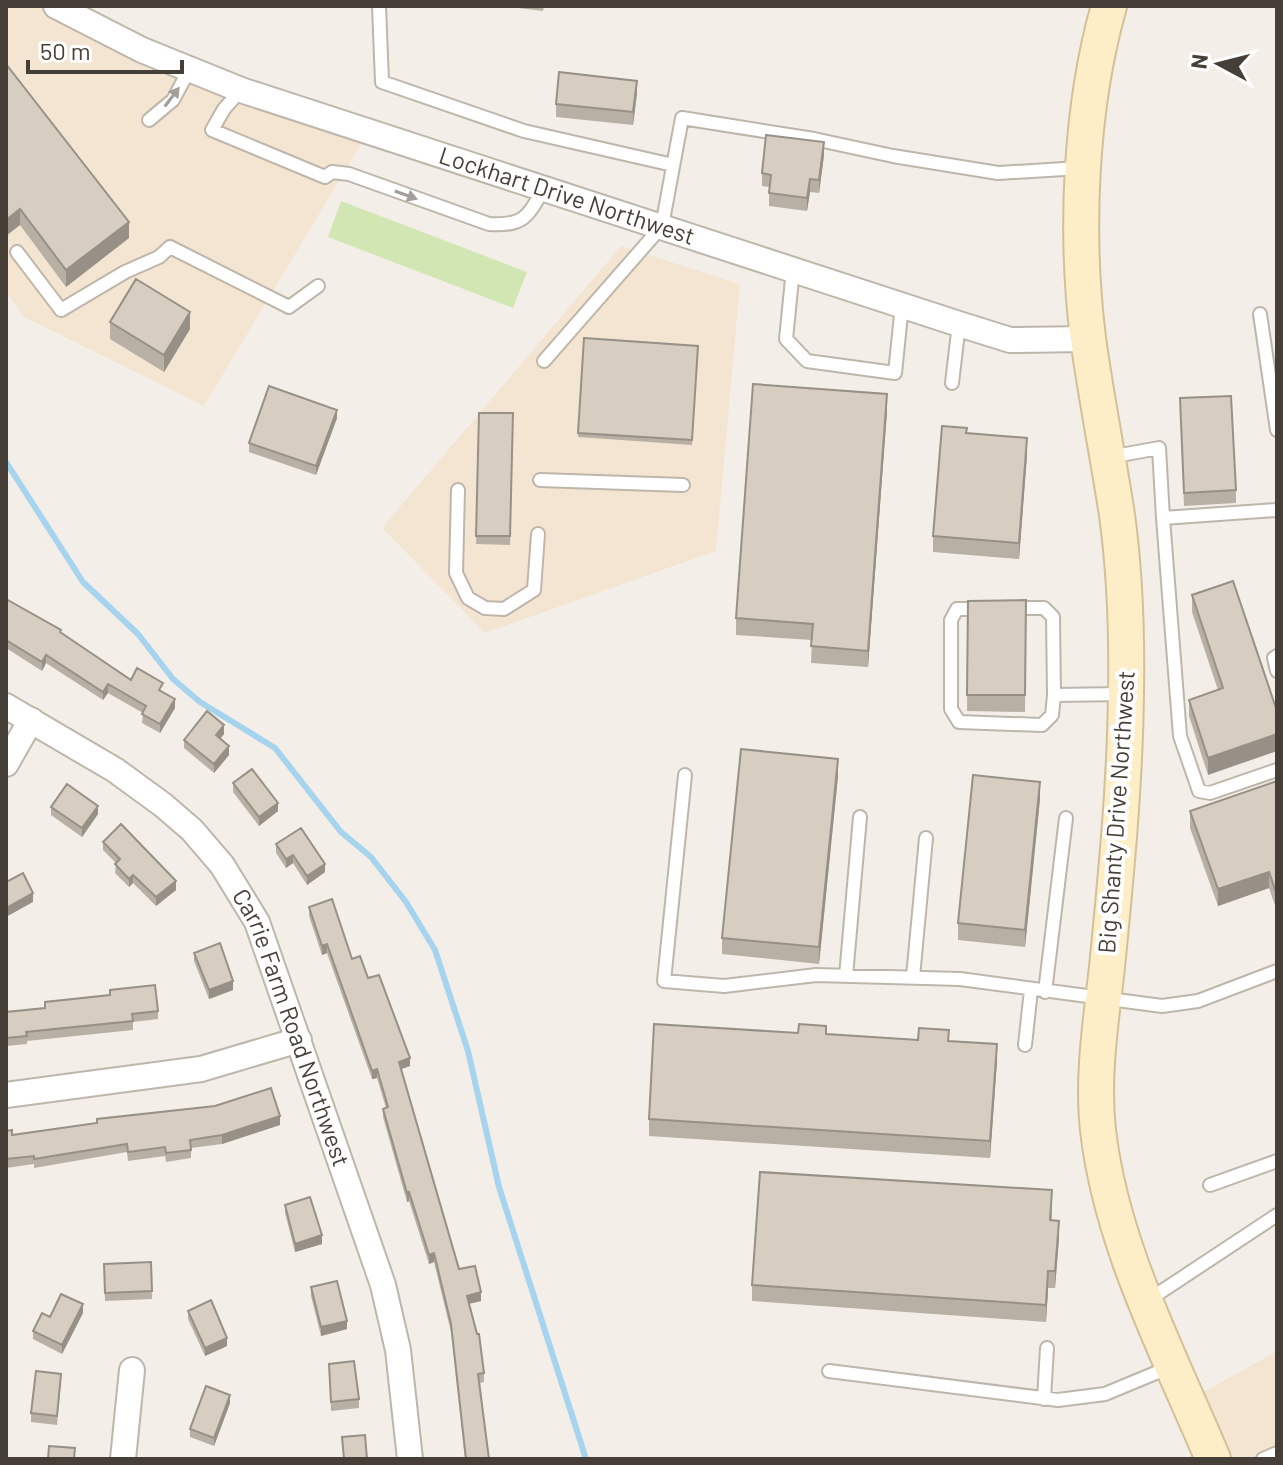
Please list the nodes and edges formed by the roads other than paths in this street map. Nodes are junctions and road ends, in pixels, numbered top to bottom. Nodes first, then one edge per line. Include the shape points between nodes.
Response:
1 (56, 6) edge
2 (379, 6) edge
3 (1109, 6) edge
4 (189, 70) junction
5 (241, 90) junction
6 (149, 120) dead end
7 (673, 165) junction
8 (1084, 168) junction
9 (543, 190) junction
10 (662, 226) junction
11 (17, 252) dead end
12 (793, 269) junction
13 (318, 286) dead end
14 (902, 305) junction
15 (1260, 314) dead end
16 (959, 324) junction
17 (1088, 339) junction
18 (544, 361) dead end
19 (952, 383) dead end
20 (1277, 430) edge
21 (1107, 458) junction
22 (540, 480) dead end
23 (683, 485) dead end
24 (458, 490) dead end
25 (1277, 510) edge
26 (1163, 518) junction
27 (538, 534) dead end
28 (1277, 656) edge
29 (1277, 671) edge
30 (1127, 694) junction
31 (1054, 695) junction
32 (6, 706) edge
33 (31, 720) junction
34 (6, 764) edge
35 (1277, 770) edge
36 (685, 775) dead end
37 (860, 817) dead end
38 (1066, 818) dead end
39 (926, 838) dead end
40 (1277, 971) edge
41 (846, 976) junction
42 (913, 977) junction
43 (1038, 991) junction
44 (1103, 999) junction
45 (299, 1040) junction
46 (1025, 1045) dead end
47 (6, 1095) edge
48 (1277, 1161) edge
49 (1210, 1185) dead end
50 (1277, 1215) edge
51 (1147, 1301) junction
52 (1047, 1348) dead end
53 (1173, 1366) junction
54 (132, 1370) dead end
55 (829, 1371) dead end
56 (1044, 1399) junction
57 (123, 1459) edge
58 (410, 1459) edge
59 (1213, 1459) edge

1 - 4 street, Lockhart Drive Northwest
2 - 7 lane via 382,82 524,131
3 - 8 street, Big Shanty Drive Northwest via 1094,74
4 - 5 street, Lockhart Drive Northwest
6 -> 4 lane via 173,100
5 - 9 street, Lockhart Drive Northwest
5 -> 9 lane via 212,130 325,177 332,172 349,174 489,224 522,221
7 - 8 lane via 682,118 998,173
7 - 10 lane
8 - 17 street, Big Shanty Drive Northwest
9 - 10 street, Lockhart Drive Northwest
10 - 12 street, Lockhart Drive Northwest
10 - 18 lane
11 - 13 lane via 61,310 170,247 289,307
12 - 14 street, Lockhart Drive Northwest
12 - 14 lane via 786,339 807,361 895,373
14 - 16 street, Lockhart Drive Northwest
15 - 20 lane
16 - 17 street, Lockhart Drive Northwest via 1010,340
16 - 19 lane
17 - 21 street, Big Shanty Drive Northwest
21 - 26 lane via 1159,448
21 - 30 street, Big Shanty Drive Northwest via 1123,567
22 - 23 lane
24 - 27 lane via 456,573 468,598 485,608 504,609 534,590
25 - 26 lane
26 - 35 lane via 1180,736 1199,791 1210,793
28 - 29 lane
30 - 31 lane
30 - 44 street, Big Shanty Drive Northwest
31 - 31 lane via 1053,617 1044,608 957,609 951,620 951,709 959,722 1042,725 1052,715
32 - 33 street, Carrie Farm Road Northwest
33 - 34 street
33 - 45 street, Carrie Farm Road Northwest via 148,793 208,847 257,922
36 - 41 lane via 664,981 724,986
37 - 41 lane
38 - 43 lane
39 - 42 lane
40 - 44 lane via 1175,1005
41 - 42 lane
42 - 43 lane
43 - 44 lane
43 - 46 lane
44 - 51 street, Big Shanty Drive Northwest via 1096,1075 1098,1130 1108,1189
45 - 47 street via 201,1069
45 - 58 street, Carrie Farm Road Northwest via 388,1305
48 - 49 lane
50 - 51 lane
51 - 53 street, Big Shanty Drive Northwest
52 - 56 lane
53 - 56 lane via 1105,1394
53 - 59 street, Big Shanty Drive Northwest
54 - 57 street
55 - 56 lane

